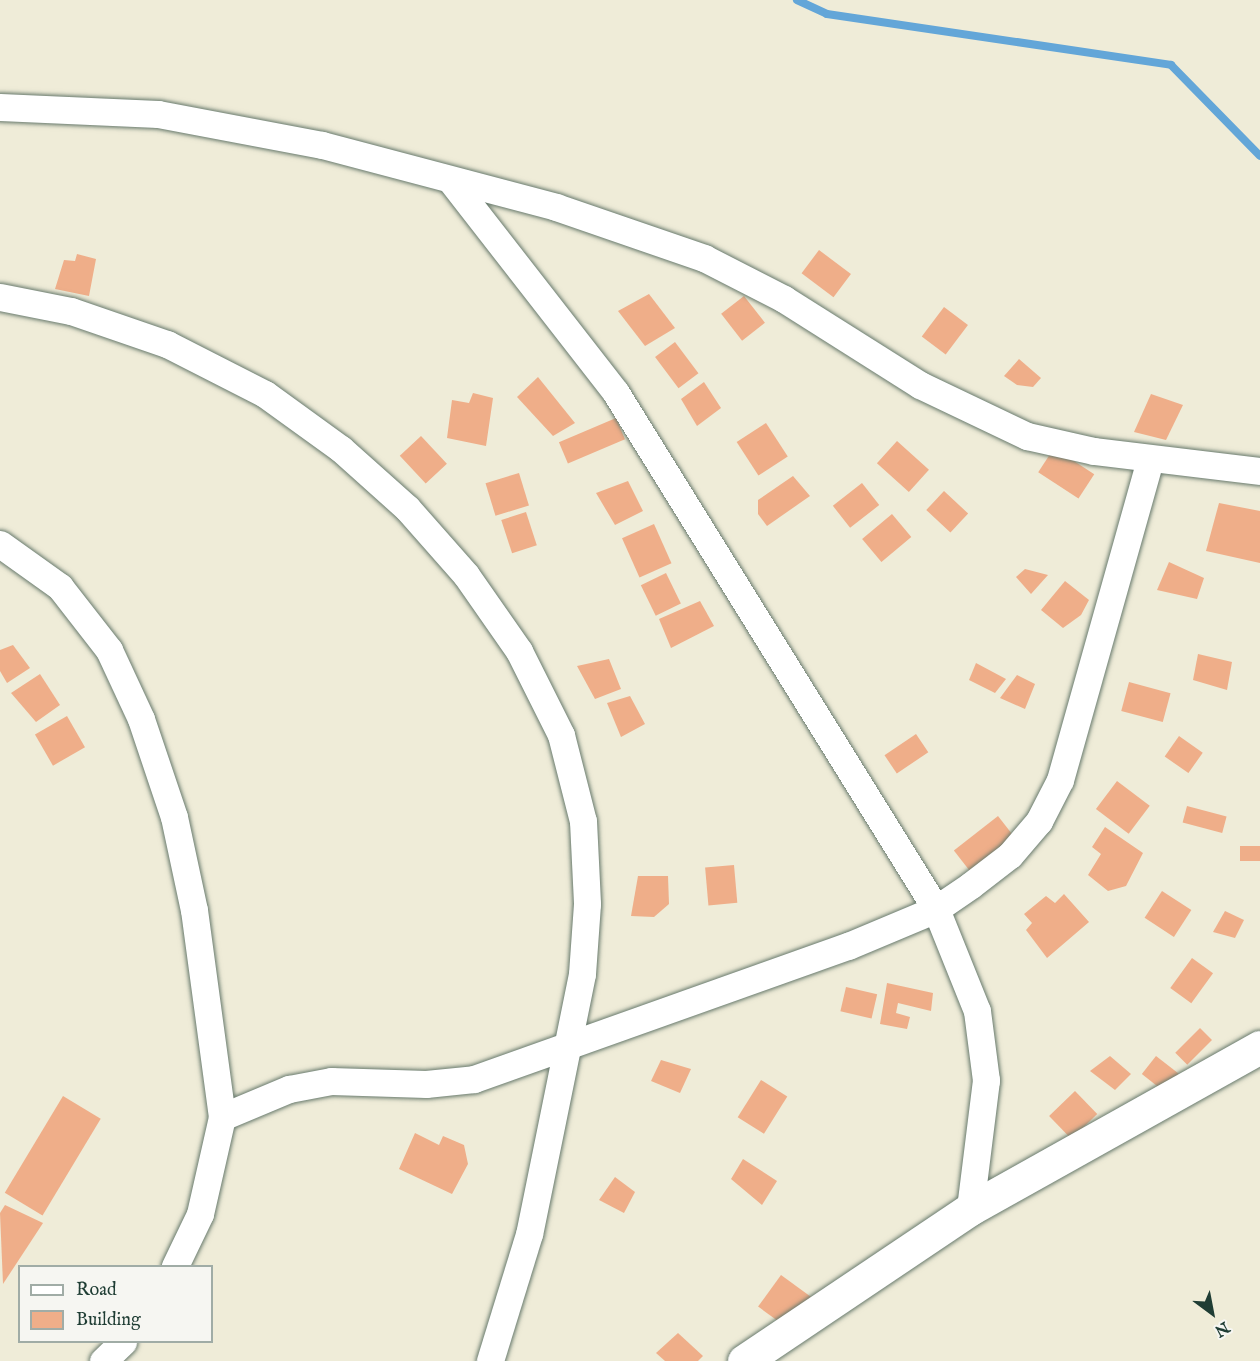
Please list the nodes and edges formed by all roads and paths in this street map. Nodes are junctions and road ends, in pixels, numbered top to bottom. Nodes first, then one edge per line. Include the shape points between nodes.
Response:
1 (0, 107) edge
2 (452, 183) junction
3 (0, 297) edge
4 (1150, 459) junction
5 (1260, 471) edge
6 (0, 544) edge
7 (936, 909) junction
8 (571, 1042) junction
9 (1260, 1047) edge
10 (222, 1117) junction
11 (970, 1209) junction
12 (175, 1265) edge
13 (121, 1343) edge
14 (103, 1361) edge
15 (490, 1361) edge
16 (744, 1361) edge

1 - 2 street via 158,114 322,145
2 - 4 street via 567,210 704,258 784,299 920,385 1008,428
2 - 7 street via 561,316 623,402
3 - 8 street via 71,311 167,344 265,394 341,449 407,508 466,575 519,651 561,735 583,821 587,904
4 - 5 street
4 - 7 street via 1060,780 1040,821 1010,855
6 - 10 street via 60,587 109,650 141,719 174,817 194,910
7 - 8 street via 848,946
7 - 11 street via 976,1011 986,1080
8 - 10 street via 474,1079 426,1084 331,1080 289,1089
8 - 15 street via 529,1234
9 - 11 street
10 - 12 street via 200,1214
11 - 16 street
13 - 14 street

